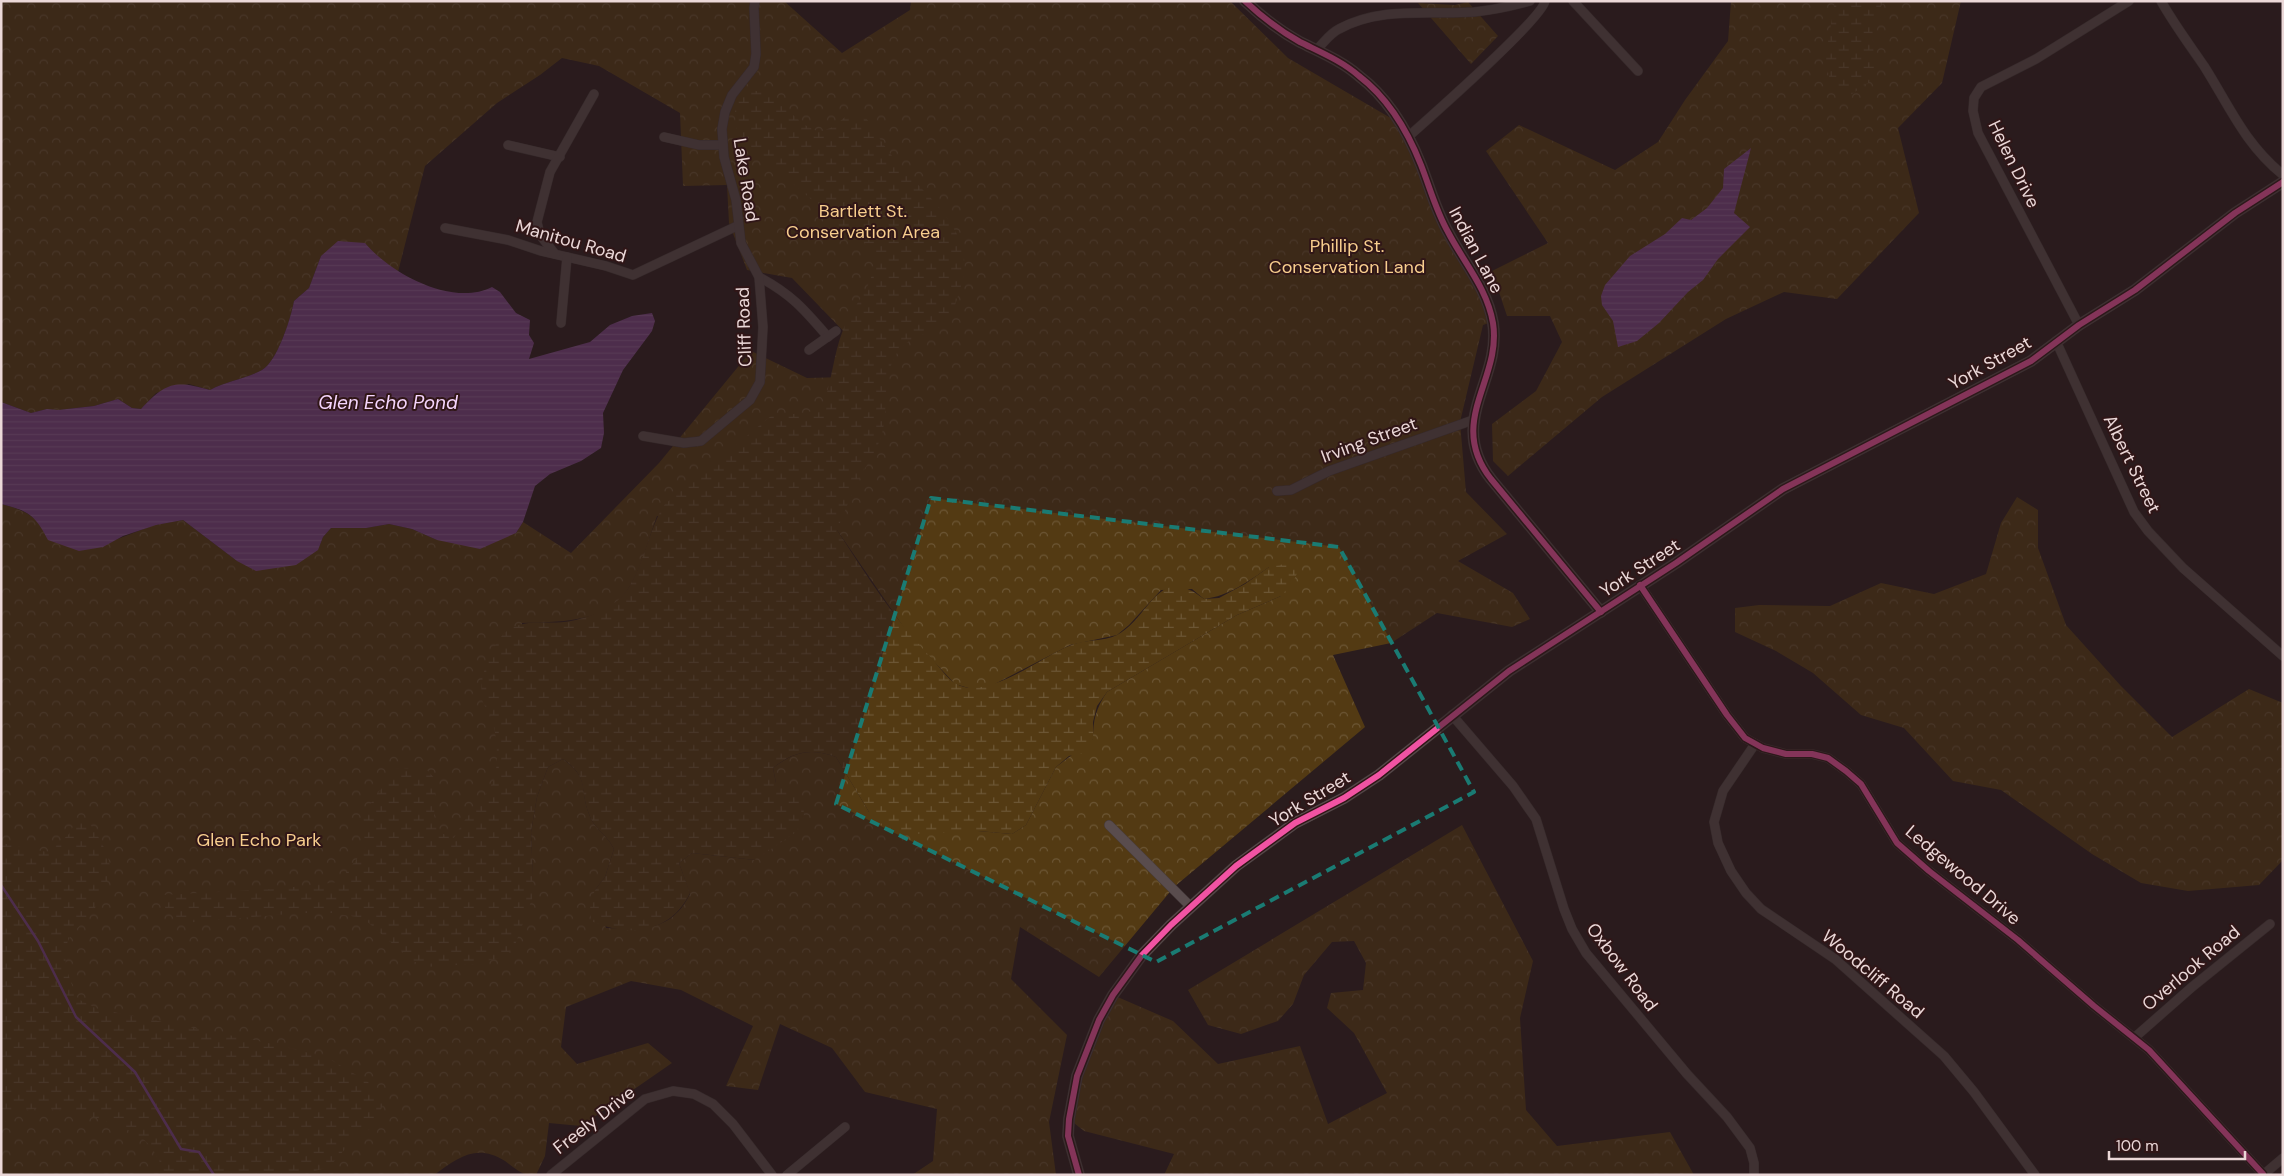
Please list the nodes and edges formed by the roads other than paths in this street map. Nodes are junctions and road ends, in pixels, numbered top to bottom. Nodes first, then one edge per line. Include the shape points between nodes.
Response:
1 (755, 1) edge
2 (1245, 1) edge
3 (1530, 1) edge
4 (1545, 1) edge
5 (1573, 1) edge
6 (2129, 1) edge
7 (2161, 1) edge
8 (1316, 50) junction
9 (1638, 71) dead end
10 (594, 94) dead end
11 (664, 137) dead end
12 (1408, 137) junction
13 (508, 145) dead end
14 (723, 145) junction
15 (560, 157) junction
16 (2283, 175) edge
17 (2283, 182) edge
18 (737, 226) junction
19 (445, 228) dead end
20 (555, 254) junction
21 (567, 257) junction
22 (759, 278) junction
23 (561, 323) dead end
24 (2079, 325) junction
25 (2056, 341) junction
26 (809, 350) dead end
27 (1473, 420) junction
28 (643, 436) dead end
29 (1277, 491) dead end
30 (1640, 585) junction
31 (1601, 612) junction
32 (2283, 656) edge
33 (1452, 715) junction
34 (1755, 744) junction
35 (1109, 825) dead end
36 (1191, 907) junction
37 (2270, 924) dead end
38 (2134, 1038) junction
39 (845, 1127) dead end
40 (2283, 1158) edge
41 (551, 1175) edge
42 (772, 1175) edge
43 (787, 1175) edge
44 (1078, 1175) edge
45 (1754, 1175) edge
46 (2034, 1175) edge
47 (2263, 1175) edge

1 - 14 street, Lake Road via 754,67 732,95 725,112
2 - 8 street, Indian Lane via 1276,27
3 - 8 street via 1507,8 1473,12 1385,14 1365,18 1337,30
4 - 12 street via 1540,12
5 - 9 street
6 - 24 street, Helen Drive via 2036,59 1981,87 1974,98 1972,111 1978,133
7 - 16 street via 2246,138
8 - 12 street, Indian Lane via 1349,68 1371,86
10 - 15 street
11 - 14 street via 700,145
12 - 27 street, Indian Lane via 1442,219 1483,288 1490,312 1494,338
13 - 15 street
14 - 18 street, Lake Road via 736,200
15 - 20 street via 550,172 538,222 540,235
17 - 24 street, York Street via 2236,213 2135,290
18 - 21 street, Manitou Road via 633,275
18 - 22 street, Lake Road via 740,243
19 - 20 street, Manitou Road via 508,240
20 - 21 street, Manitou Road
21 - 23 street
22 - 26 street via 782,289 832,334
22 - 28 street, Cliff Road via 762,367 754,395 700,441 684,444
24 - 25 street, York Street
25 - 30 street, York Street via 2002,376 1783,489
25 - 32 street, Albert Street via 2134,512 2183,568
27 - 29 street, Irving Street via 1328,471 1291,490
27 - 31 street, Indian Lane via 1475,448 1482,468
30 - 31 street, York Street
30 - 34 street, Ledgewood Drive via 1727,716 1745,738
31 - 33 street, York Street via 1509,671
33 - 36 street, York Street via 1379,775 1272,838
33 - 45 street, Oxbow Road via 1513,786 1536,819 1564,909 1586,953 1750,1148
34 - 38 street, Ledgewood Drive via 1786,754 1828,758 1846,771 1861,784 1897,843
34 - 46 street, Woodcliff Road via 1723,791 1714,822 1718,843 1736,878 1761,909 1835,959 1944,1056
35 - 36 street
36 - 44 street, York Street via 1156,939 1130,971 1110,999 1090,1042 1077,1076 1069,1119 1068,1136
37 - 38 street, Overlook Road
38 - 47 street, Ledgewood Drive via 2149,1050
39 - 43 street
40 - 47 street
41 - 42 street, Freely Drive via 645,1100 673,1091 694,1094 714,1104

